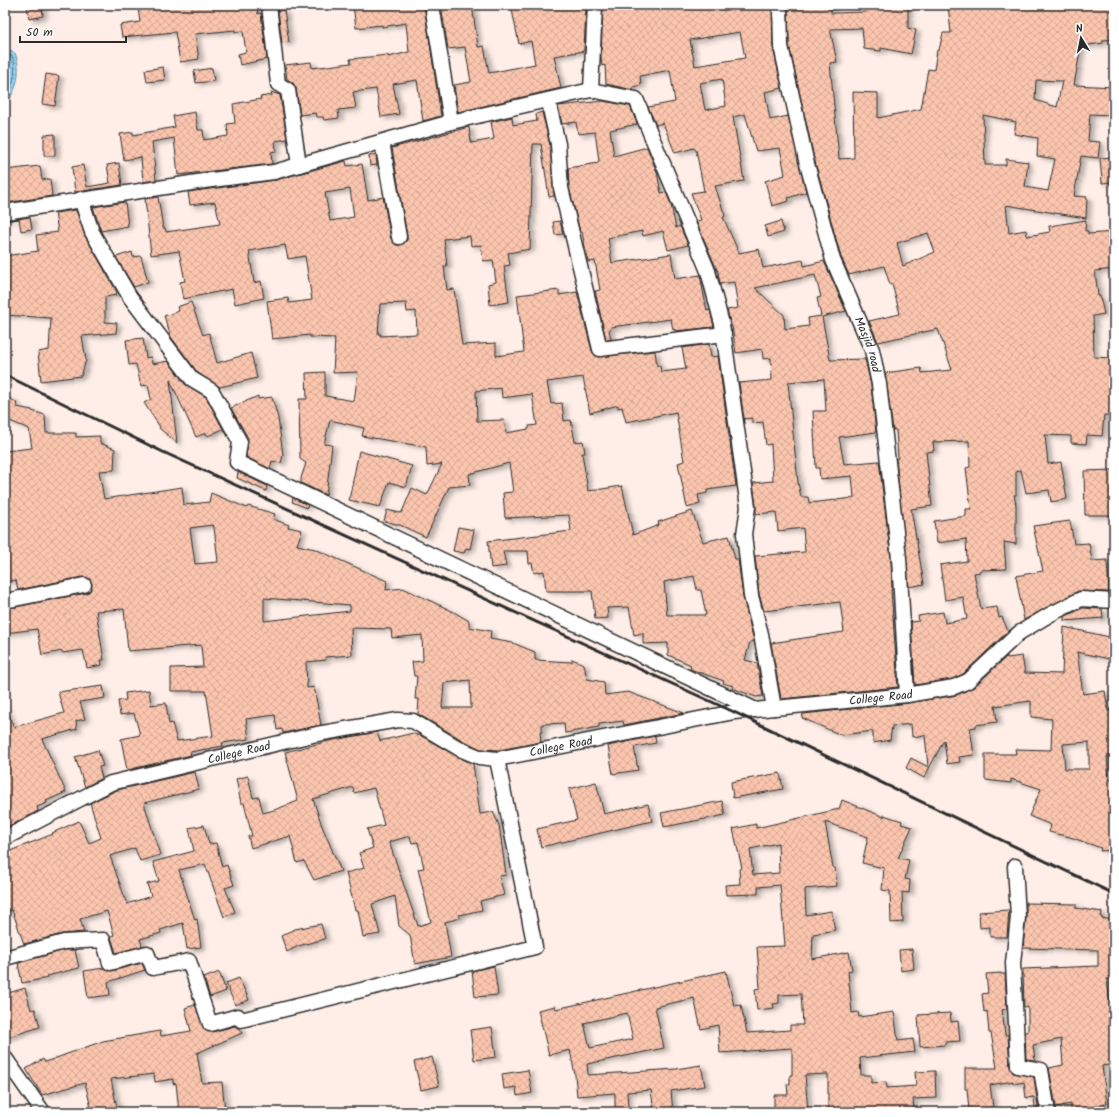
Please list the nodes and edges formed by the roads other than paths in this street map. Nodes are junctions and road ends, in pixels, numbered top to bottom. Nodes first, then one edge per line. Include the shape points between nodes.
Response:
1 (269, 5) edge
2 (432, 5) edge
3 (595, 5) edge
4 (780, 5) edge
5 (591, 90) junction
6 (548, 100) junction
7 (451, 122) junction
8 (382, 142) junction
9 (299, 165) junction
10 (81, 199) junction
11 (5, 212) edge
12 (399, 237) dead end
13 (724, 334) junction
14 (84, 585) dead end
15 (5, 601) edge
16 (1114, 601) edge
17 (907, 695) junction
18 (774, 708) junction
19 (756, 710) junction
20 (497, 759) junction
21 (5, 838) edge
22 (1015, 866) dead end
23 (5, 958) edge
24 (5, 1058) edge
25 (43, 1112) edge
26 (1048, 1112) edge

1 - 9 street via 278,84 288,90
2 - 7 street
3 - 5 street
4 - 17 street, Masjid road via 781,46 806,160 833,260 872,350 879,384 899,558
5 - 6 street
5 - 13 street via 636,99 708,271
6 - 7 street
6 - 13 street via 558,144 561,188 600,349
7 - 8 street
8 - 9 street
8 - 12 street
9 - 10 street via 274,172
10 - 11 street
10 - 19 street via 92,232 130,297 192,379 212,391 240,442 237,462
13 - 18 street via 748,507 744,534 751,596 761,634
14 - 15 street
16 - 17 street, College Road via 1087,598 1074,602 1019,632 968,681 954,687
17 - 18 street, College Road
18 - 19 street, College Road
19 - 20 street, College Road via 734,712
20 - 21 street, College Road via 479,757 460,750 413,721 398,720 317,734 111,783
20 - 23 street via 536,947 241,1020 238,1016 210,1024 188,961 153,968 147,953 110,963 103,940 64,942
22 - 26 street via 1018,917 1013,963 1018,1066 1041,1070
24 - 25 street

